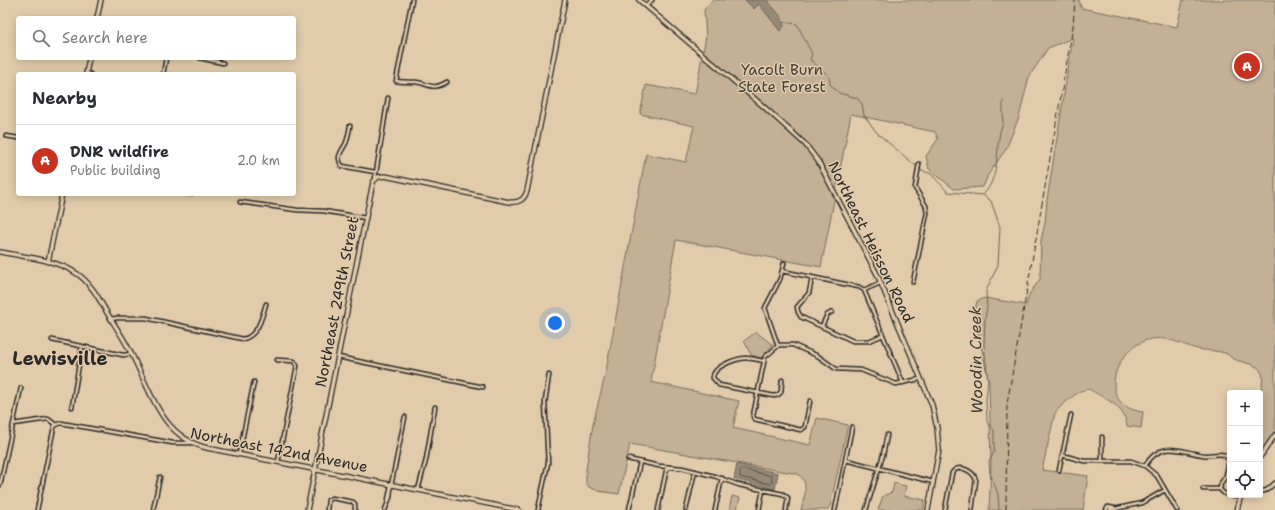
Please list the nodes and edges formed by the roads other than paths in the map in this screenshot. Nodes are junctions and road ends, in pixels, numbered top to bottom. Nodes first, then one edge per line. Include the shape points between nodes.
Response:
1 (101, 0) edge
2 (412, 0) edge
3 (565, 0) edge
4 (639, 0) edge
5 (652, 0) edge
6 (646, 6) junction
7 (97, 16) edge
8 (89, 60) edge
9 (166, 60) edge
10 (209, 60) edge
11 (223, 63) dead end
12 (87, 72) edge
13 (163, 72) edge
14 (447, 82) dead end
15 (388, 98) dead end
16 (350, 126) dead end
17 (6, 136) dead end
18 (16, 138) edge
19 (919, 164) dead end
20 (375, 172) junction
21 (375, 180) junction
22 (62, 196) edge
23 (240, 202) dead end
24 (366, 218) junction
25 (0, 252) edge
26 (49, 262) junction
27 (784, 263) dead end
28 (782, 271) junction
29 (812, 278) junction
30 (913, 282) dead end
31 (880, 283) junction
32 (864, 290) junction
33 (266, 304) dead end
34 (832, 312) dead end
35 (111, 319) junction
36 (822, 326) junction
37 (883, 335) junction
38 (52, 340) dead end
39 (82, 346) junction
40 (778, 346) junction
41 (131, 354) junction
42 (338, 357) junction
43 (277, 360) dead end
44 (764, 361) junction
45 (549, 375) dead end
46 (920, 379) junction
47 (782, 380) dead end
48 (254, 382) dead end
49 (903, 384) junction
50 (484, 387) dead end
51 (21, 388) dead end
52 (758, 393) junction
53 (810, 401) dead end
54 (435, 406) dead end
55 (72, 407) dead end
56 (1071, 415) dead end
57 (405, 417) dead end
58 (13, 424) junction
59 (56, 425) junction
60 (852, 427) dead end
61 (886, 435) dead end
62 (1275, 435) edge
63 (1102, 437) dead end
64 (190, 443) junction
65 (1263, 453) edge
66 (240, 454) junction
67 (1062, 456) junction
68 (628, 459) dead end
69 (846, 460) junction
70 (1102, 461) junction
71 (278, 462) junction
72 (640, 462) junction
73 (1145, 466) junction
74 (667, 467) junction
75 (878, 469) junction
76 (315, 470) junction
77 (1059, 470) dead end
78 (694, 471) junction
79 (160, 477) dead end
80 (722, 478) junction
81 (934, 482) junction
82 (1275, 483) edge
83 (0, 485) edge
84 (391, 485) junction
85 (1203, 489) dead end
86 (1220, 489) junction
87 (418, 490) junction
88 (763, 490) junction
89 (1165, 490) junction
90 (1263, 491) edge
91 (1227, 494) edge
92 (1240, 498) edge
93 (1114, 508) junction
94 (37, 510) edge
95 (153, 510) edge
96 (307, 510) edge
97 (327, 510) edge
98 (355, 510) edge
99 (385, 510) edge
100 (519, 510) edge
101 (538, 510) edge
102 (629, 510) edge
103 (658, 510) edge
104 (686, 510) edge
105 (715, 510) edge
106 (759, 510) edge
107 (786, 510) edge
108 (835, 510) edge
109 (866, 510) edge
110 (928, 510) edge
111 (945, 510) edge
112 (972, 510) edge
113 (1106, 510) edge
114 (1110, 510) edge
115 (1177, 510) edge
116 (1237, 510) edge

1 - 7 street
2 - 14 street via 396,81 417,82 431,87
3 - 21 street via 527,191 522,200 509,202 385,176
4 - 6 street, Northeast Heisson Road
5 - 6 street
6 - 31 street, Northeast Heisson Road via 805,144 818,161
8 - 12 street
9 - 13 street
10 - 11 street
15 - 20 street, Northeast 249th Street
16 - 20 street via 347,141 339,155 339,162 342,166
17 - 18 street
19 - 30 street via 915,188 926,206 927,213
20 - 21 street, Northeast 249th Street
21 - 24 street, Northeast 249th Street
22 - 26 street
23 - 24 street
24 - 42 street, Northeast 249th Street
25 - 26 street
26 - 35 street via 67,268 84,280
27 - 28 street
28 - 29 street
28 - 40 street via 765,308
29 - 32 street
29 - 36 street via 809,293 797,309 800,316
31 - 32 street
31 - 46 street, Northeast Heisson Road
32 - 37 street
33 - 35 street via 256,329 243,339 146,318
34 - 36 street via 827,315
35 - 41 street
36 - 37 street via 853,341 869,341
37 - 49 street
38 - 39 street
39 - 41 street via 123,355
39 - 55 street
40 - 44 street via 768,353
40 - 49 street via 793,345 816,355 836,369 862,370 896,384
41 - 64 street via 161,415 174,431
42 - 50 street
42 - 76 street, Northeast 249th Street
43 - 71 street via 294,361 296,366
44 - 52 street
44 - 52 street via 743,358 717,369 713,374 714,381 719,385
45 - 101 street via 545,402 548,463
46 - 49 street
46 - 81 street, Northeast Heisson Road via 932,405 939,439
47 - 52 street via 782,390 778,395
48 - 66 street
51 - 58 street
52 - 53 street via 754,419 800,430 805,427
54 - 87 street
56 - 67 street
57 - 84 street
58 - 59 street, Northeast 142nd Avenue via 48,419
58 - 83 street
59 - 64 street, Northeast 142nd Avenue via 173,443
59 - 94 street
60 - 69 street
61 - 75 street
62 - 65 street
63 - 70 street
64 - 66 street, Northeast 142nd Avenue
66 - 71 street, Northeast 142nd Avenue
67 - 70 street via 1084,461
67 - 77 street
68 - 72 street
69 - 75 street
69 - 108 street
70 - 73 street via 1131,462
71 - 76 street, Northeast 142nd Avenue
72 - 74 street
72 - 102 street
73 - 86 street via 1155,454 1169,449 1204,455 1216,453 1228,457 1229,461
73 - 89 street via 1157,476
74 - 78 street
74 - 103 street
75 - 81 street
75 - 109 street
76 - 84 street, Northeast 142nd Avenue
76 - 96 street, Northeast 249th Street
78 - 80 street
78 - 104 street
79 - 95 street
80 - 88 street
80 - 105 street
81 - 110 street, Northeast Heisson Road
82 - 90 street
84 - 87 street, Northeast 142nd Avenue
84 - 99 street
85 - 86 street
86 - 91 street
87 - 100 street, Northeast 142nd Avenue
88 - 106 street
88 - 107 street via 787,497
89 - 93 street via 1142,502
89 - 115 street
92 - 116 street
93 - 113 street via 1109,507
93 - 114 street
97 - 98 street via 328,499 332,498 355,503
111 - 112 street via 954,470 960,469 968,471 976,478

